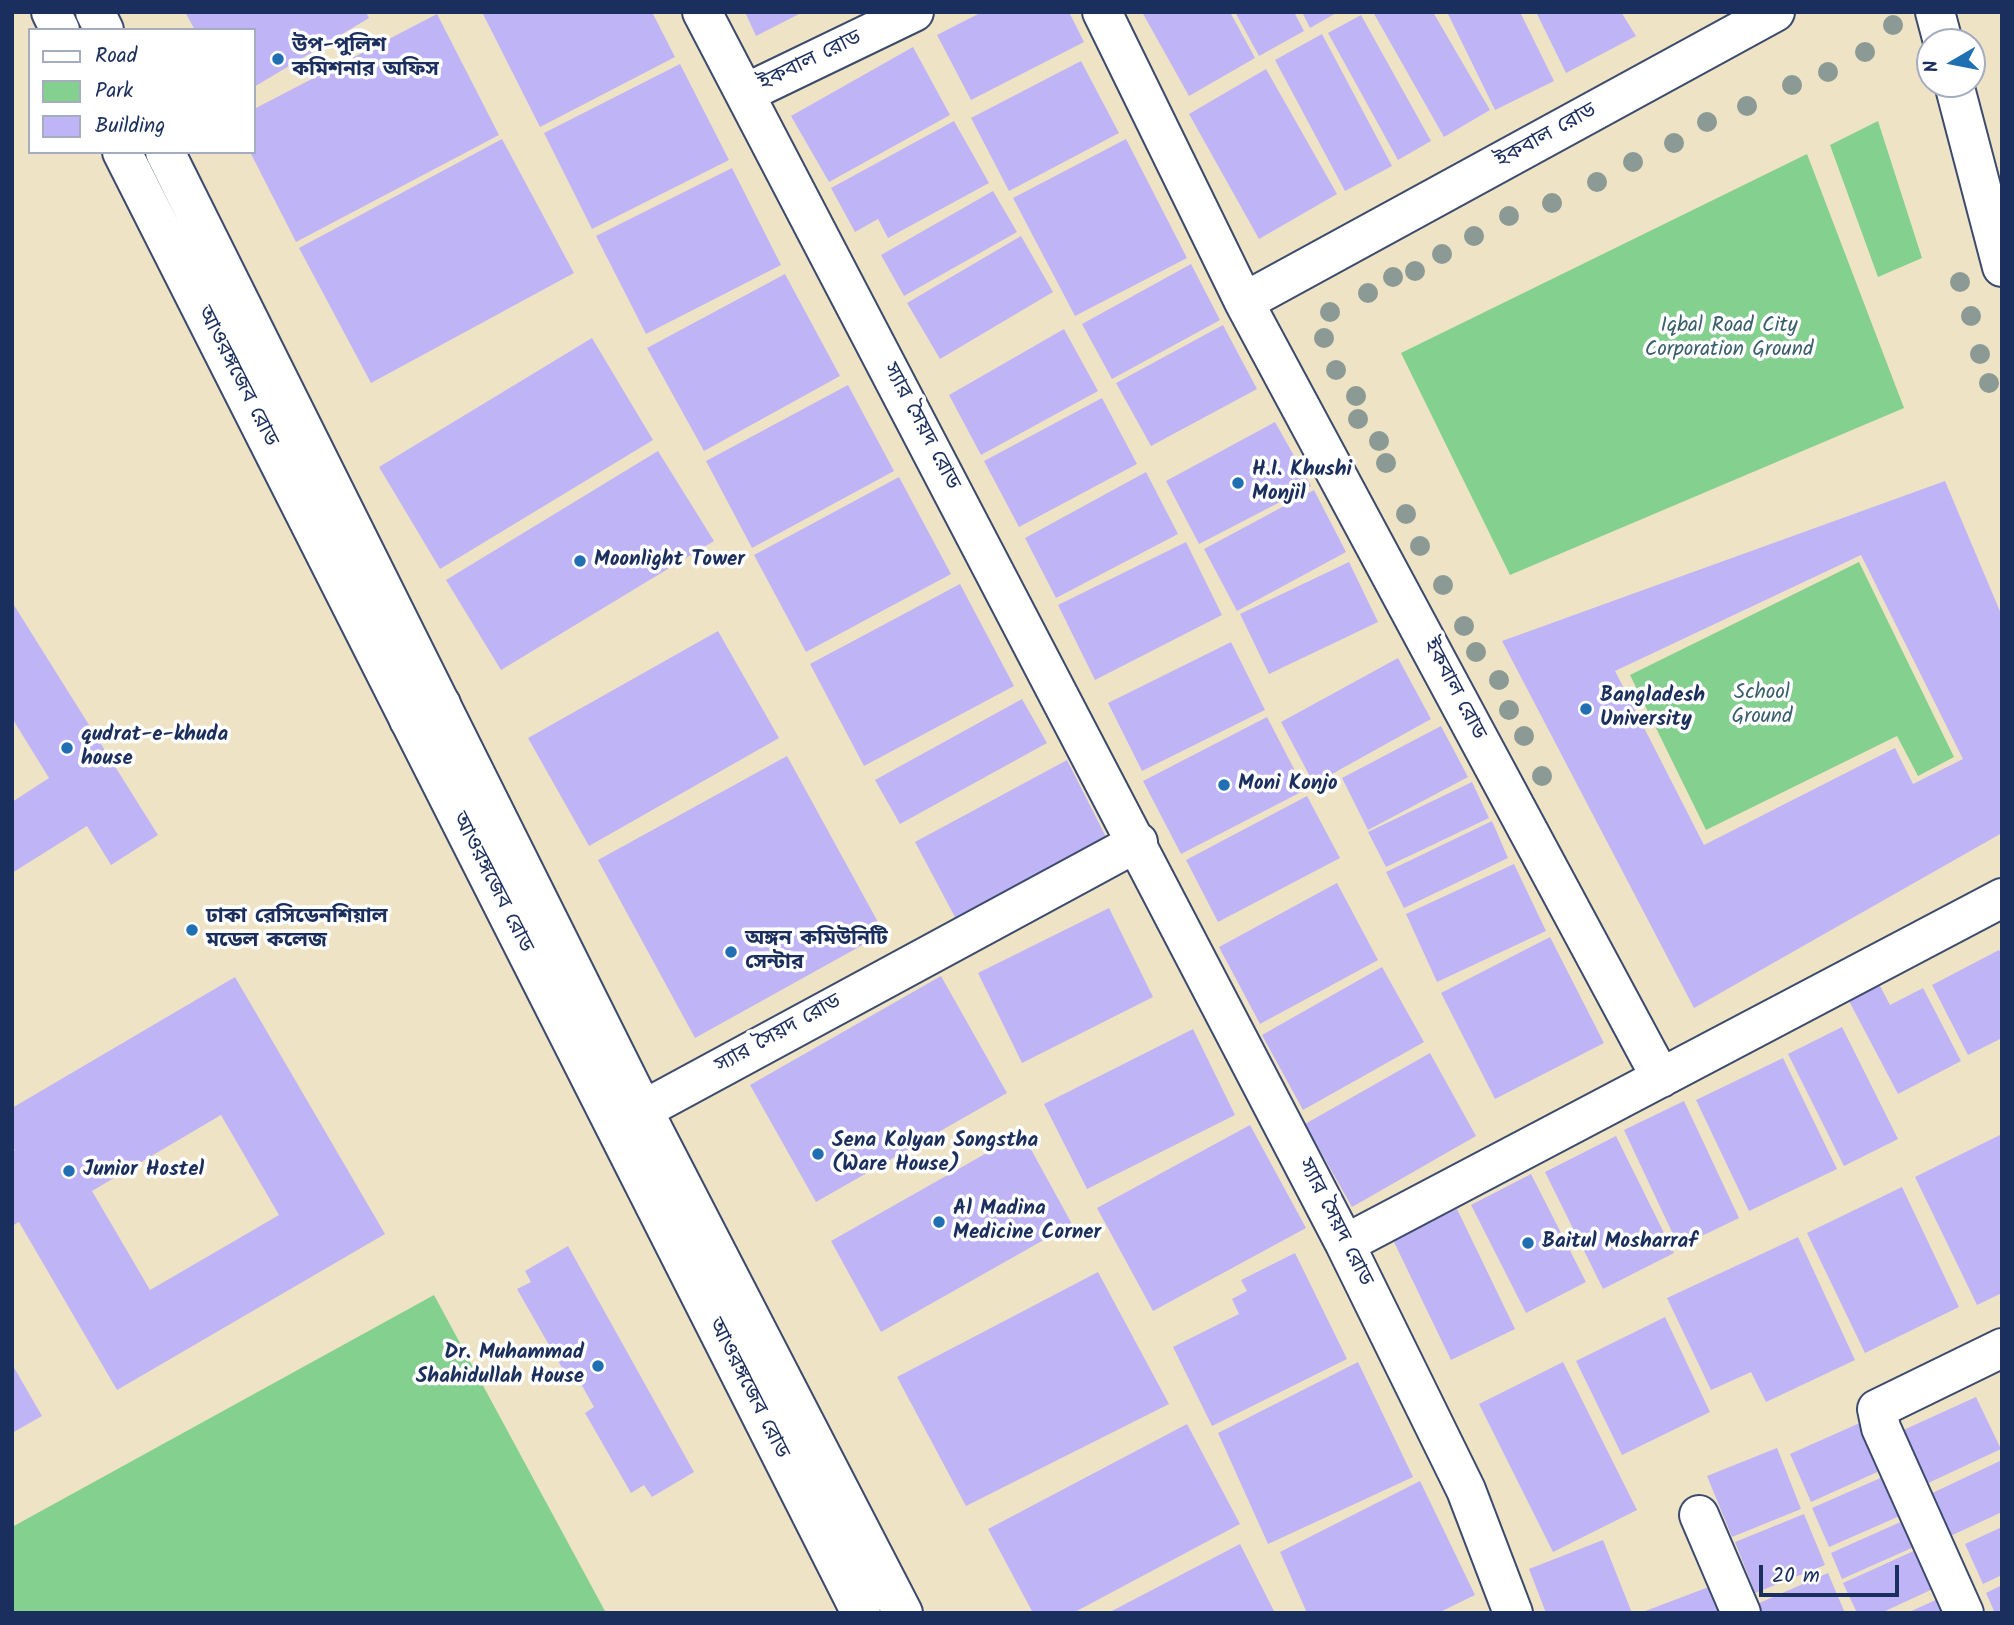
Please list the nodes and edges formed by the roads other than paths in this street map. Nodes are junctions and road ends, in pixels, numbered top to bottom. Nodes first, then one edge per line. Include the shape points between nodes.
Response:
1 (51, 12) edge
2 (95, 12) edge
3 (702, 12) edge
4 (914, 12) edge
5 (1102, 12) edge
6 (1775, 12) edge
7 (59, 28) edge
8 (103, 28) edge
9 (746, 93) junction
10 (1958, 98) edge
11 (123, 154) edge
12 (166, 154) edge
13 (2002, 267) edge
14 (1244, 302) junction
15 (425, 712) junction
16 (1138, 842) junction
17 (2002, 898) edge
18 (1661, 1078) junction
19 (643, 1110) junction
20 (1345, 1244) junction
21 (2002, 1348) edge
22 (1699, 1515) dead end
23 (861, 1613) edge
24 (903, 1613) edge
25 (1513, 1613) edge
26 (1741, 1613) edge
27 (1964, 1613) edge

1 - 7 street
2 - 8 street
3 - 9 street, স্যার সৈয়দ রোড
4 - 9 street, ইকবাল রোড
5 - 14 street, ইকবাল রোড
6 - 14 street, ইকবাল রোড
9 - 16 street, স্যার সৈয়দ রোড
10 - 13 street
11 - 15 street, আওরঙ্গজেব রোড
12 - 15 street, আওরঙ্গজেব রোড
14 - 18 street, ইকবাল রোড
15 - 19 street, আওরঙ্গজেব রোড
15 - 23 street, আওরঙ্গজেব রোড
16 - 19 street, স্যার সৈয়দ রোড
16 - 20 street, স্যার সৈয়দ রোড
17 - 18 street
18 - 20 street
19 - 24 street, আওরঙ্গজেব রোড
20 - 25 street, স্যার সৈয়দ রোড via 1466,1490
21 - 27 street via 1877,1409 1881,1428
22 - 26 street

